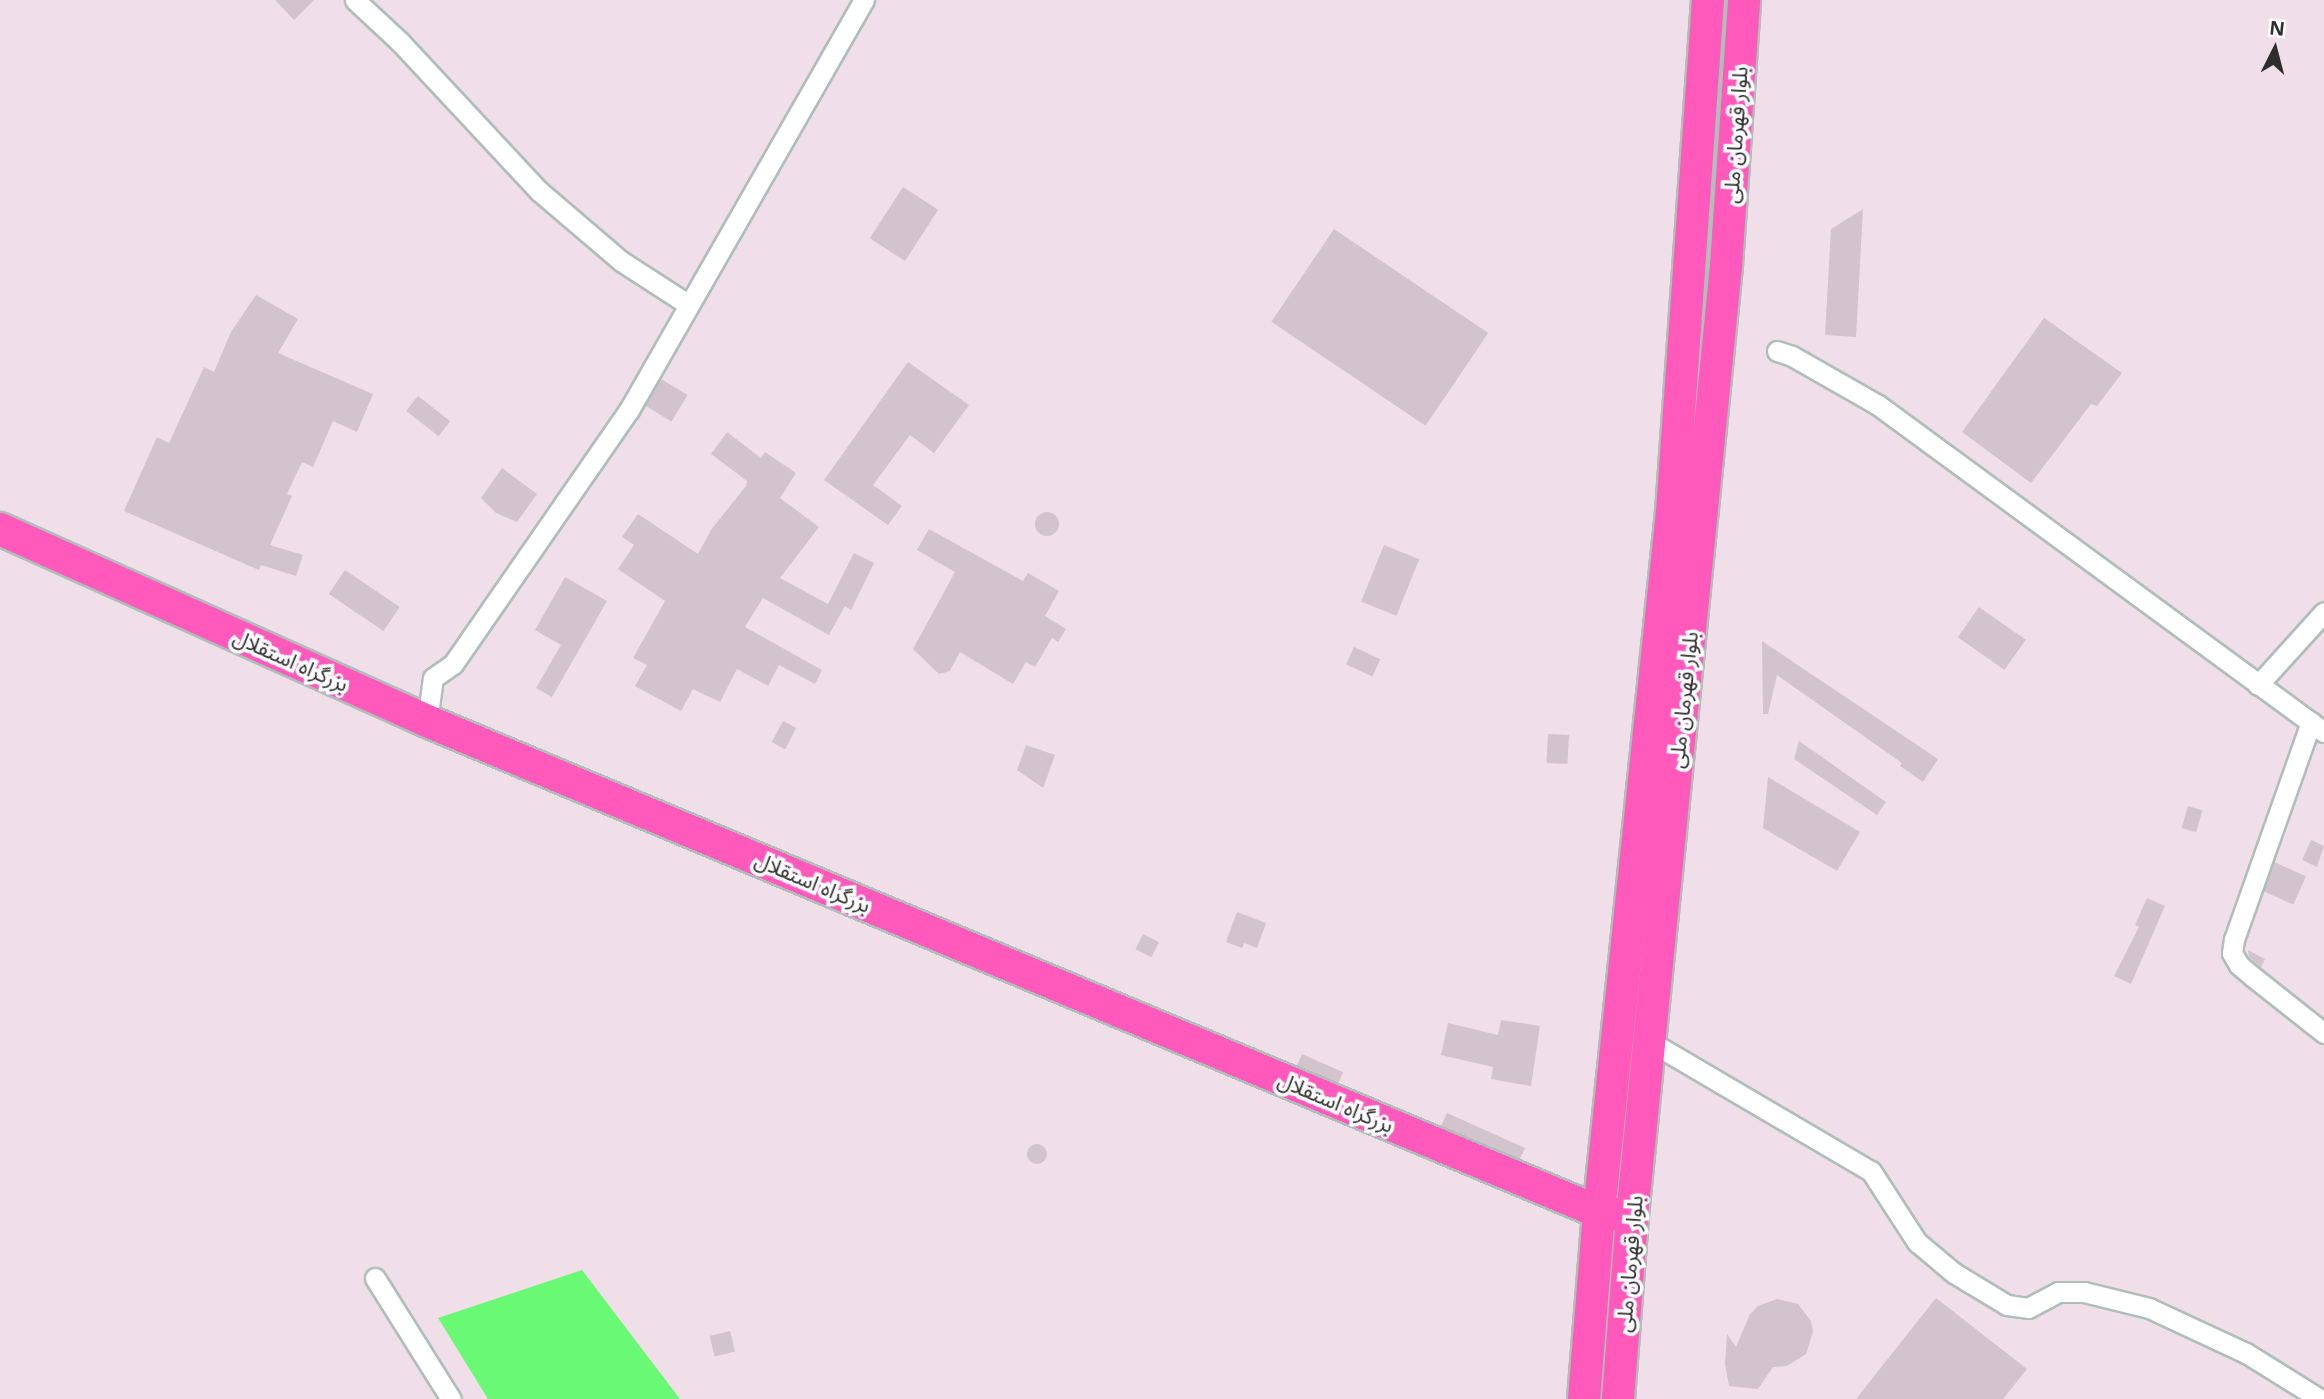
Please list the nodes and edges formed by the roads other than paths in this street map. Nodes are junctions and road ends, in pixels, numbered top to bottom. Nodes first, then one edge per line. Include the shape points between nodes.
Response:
1 (355, 0) edge
2 (864, 0) edge
3 (1708, 0) edge
4 (1744, 0) edge
5 (689, 305) junction
6 (1777, 351) dead end
7 (0, 529) edge
8 (2324, 612) edge
9 (2258, 685) junction
10 (427, 721) junction
11 (2318, 727) edge
12 (2324, 1032) edge
13 (1649, 1041) junction
14 (1599, 1212) junction
15 (1632, 1216) junction
16 (375, 1278) dead end
17 (451, 1399) edge
18 (1584, 1399) edge
19 (1618, 1399) edge
20 (2320, 1399) edge

1 - 5 street via 539,191 621,261
2 - 5 street
3 - 14 highway, بلوار قهرمان ملی via 1672,512
4 - 13 highway, بلوار قهرمان ملی via 1726,266
5 - 10 street via 622,421 453,664 433,678
6 - 9 street via 1878,405
7 - 10 highway, بزرگراه استقلال
8 - 9 street
9 - 11 street
10 - 14 highway, بزرگراه استقلال
11 - 12 street via 2232,953 2239,965
13 - 15 highway, بلوار قهرمان ملی
13 - 20 street via 1871,1171 1917,1242 1954,1273 2007,1305 2028,1308 2058,1292 2084,1292 2149,1308 2246,1353
14 - 15 highway, بزرگراه استقلال
14 - 18 highway, بلوار قهرمان ملی
15 - 19 highway, بلوار قهرمان ملی
16 - 17 street

